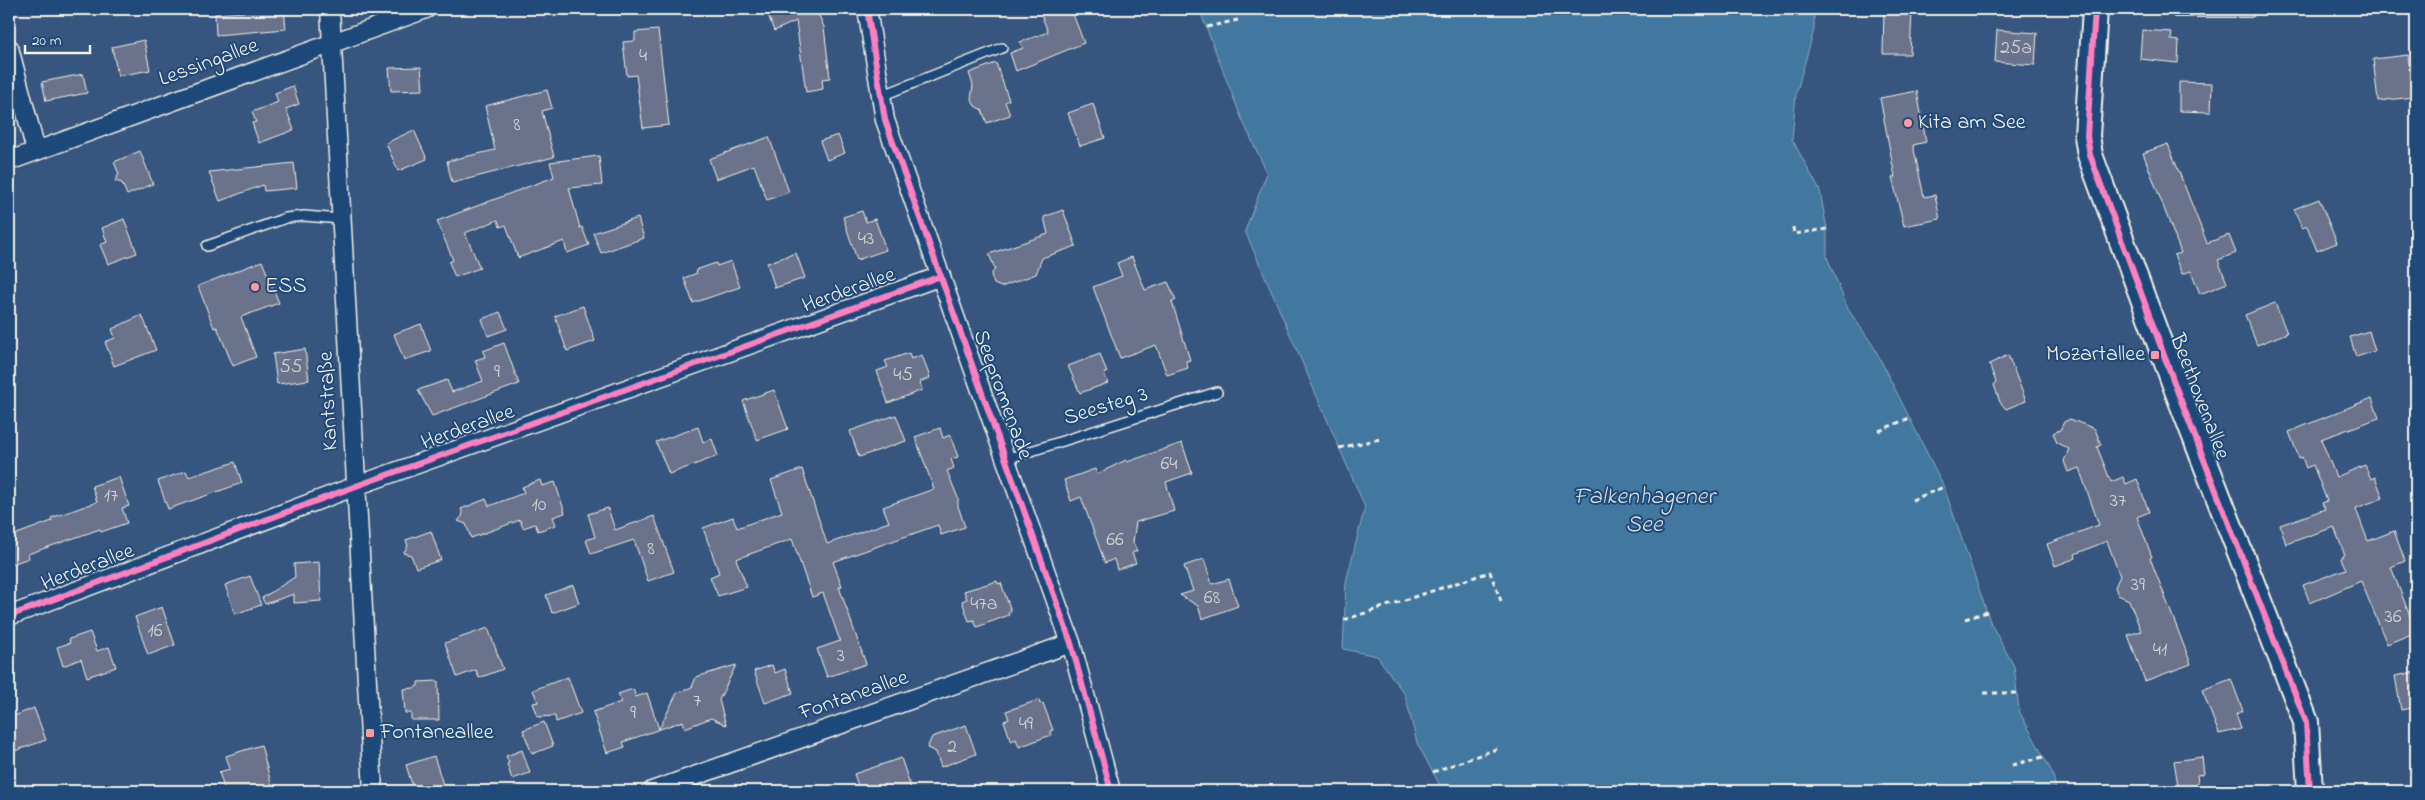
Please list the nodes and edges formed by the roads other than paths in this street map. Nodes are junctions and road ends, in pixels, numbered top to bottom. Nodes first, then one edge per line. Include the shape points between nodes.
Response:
1 (330, 9) edge
2 (426, 9) edge
3 (867, 9) edge
4 (2095, 9) edge
5 (2172, 9) edge
6 (2250, 12) dead end
7 (332, 43) junction
8 (9, 48) edge
9 (1002, 48) dead end
10 (881, 96) junction
11 (36, 150) junction
12 (9, 161) edge
13 (341, 219) junction
14 (207, 246) dead end
15 (941, 276) junction
16 (1217, 392) dead end
17 (1006, 459) junction
18 (356, 486) junction
19 (9, 616) edge
20 (1072, 644) junction
21 (373, 791) edge
22 (652, 791) edge
23 (1111, 791) edge
24 (2310, 791) edge

1 - 7 street, Kantstraße
2 - 7 street, Lessingallee
3 - 10 street, Seepromenade
4 - 24 street, Beethovenallee via 2087,136 2090,156 2306,722
5 - 6 lane via 2176,12
7 - 11 street, Lessingallee
7 - 13 street, Kantstraße
8 - 11 street
9 - 10 lane
10 - 15 street, Seepromenade via 885,120
11 - 12 street, Lessingallee
13 - 14 lane via 286,218
13 - 18 street, Kantstraße
15 - 17 street, Seepromenade
15 - 18 street, Herderallee
16 - 17 lane, Seesteg 3
17 - 20 street, Seepromenade
18 - 19 street, Herderallee
18 - 21 street, Kantstraße
20 - 22 street, Fontaneallee
20 - 23 street, Seepromenade

